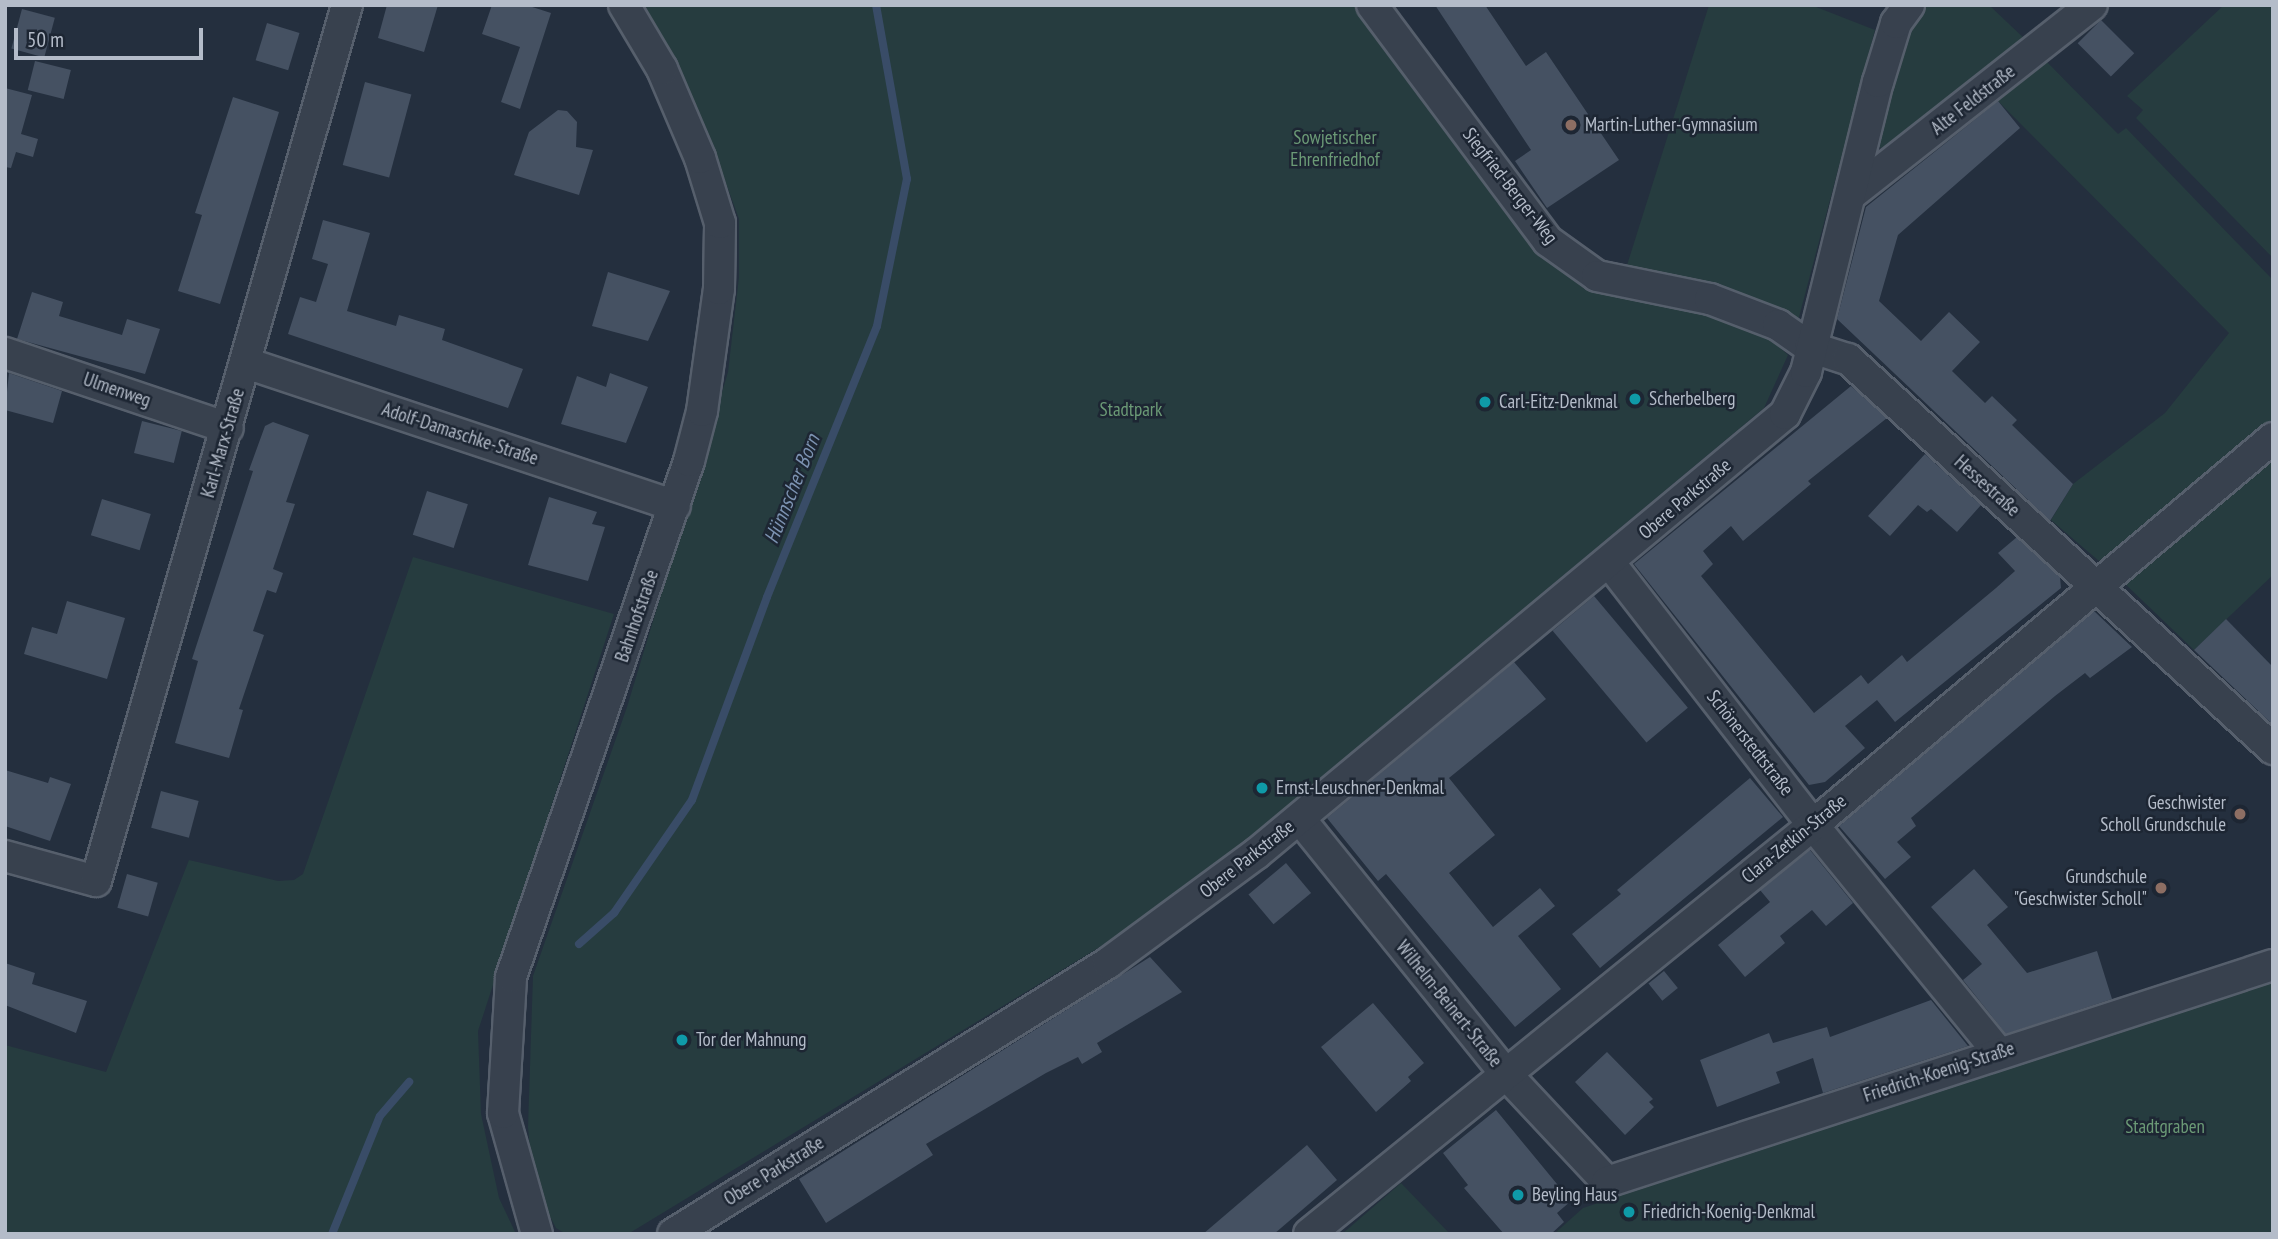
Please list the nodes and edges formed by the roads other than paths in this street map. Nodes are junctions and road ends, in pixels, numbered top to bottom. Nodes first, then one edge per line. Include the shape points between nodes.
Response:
1 (347, 5) edge
2 (624, 5) edge
3 (1372, 5) edge
4 (1909, 5) edge
5 (2092, 5) edge
6 (1853, 193) junction
7 (1810, 347) junction
8 (5, 353) edge
9 (246, 363) junction
10 (228, 428) junction
11 (2273, 438) edge
12 (675, 506) junction
13 (1609, 562) junction
14 (2095, 585) junction
15 (2273, 749) edge
16 (1300, 819) junction
17 (1813, 825) junction
18 (5, 856) edge
19 (2273, 965) edge
20 (1999, 1052) junction
21 (1505, 1073) junction
22 (1607, 1182) joint
23 (537, 1234) edge
24 (673, 1234) edge
25 (1309, 1234) edge

1 - 9 street, Karl-Marx-Straße
2 - 12 street, Bahnhofstraße via 662,69 700,158 720,223 719,289 702,411
3 - 7 street, Siegfried-Berger-Weg via 1548,241 1597,276 1710,299 1777,325
4 - 6 street via 1896,23
5 - 6 street, Alte Feldstraße
6 - 7 street
7 - 13 street, Obere Parkstraße via 1806,372 1785,414
7 - 14 street, Hessestraße via 1848,359
8 - 10 street, Ulmenweg
9 - 10 street, Karl-Marx-Straße
9 - 12 street, Adolf-Damaschke-Straße
10 - 18 street, Karl-Marx-Straße via 96,881
11 - 14 street, Clara-Zetkin-Straße
12 - 23 street, Bahnhofstraße via 510,977 503,1113
13 - 16 street, Obere Parkstraße
13 - 17 street, Schönerstedtstraße
14 - 15 street, Hessestraße
14 - 17 street, Clara-Zetkin-Straße
16 - 21 street, Wilhelm-Beinert-Straße
16 - 24 street, Obere Parkstraße via 1108,963
17 - 20 street, Schönerstedtstraße
17 - 21 street, Clara-Zetkin-Straße
19 - 20 street, Friedrich-Koenig-Straße
20 - 22 street, Friedrich-Koenig-Straße
21 - 22 street, Wilhelm-Beinert-Straße
21 - 25 street, Clara-Zetkin-Straße

